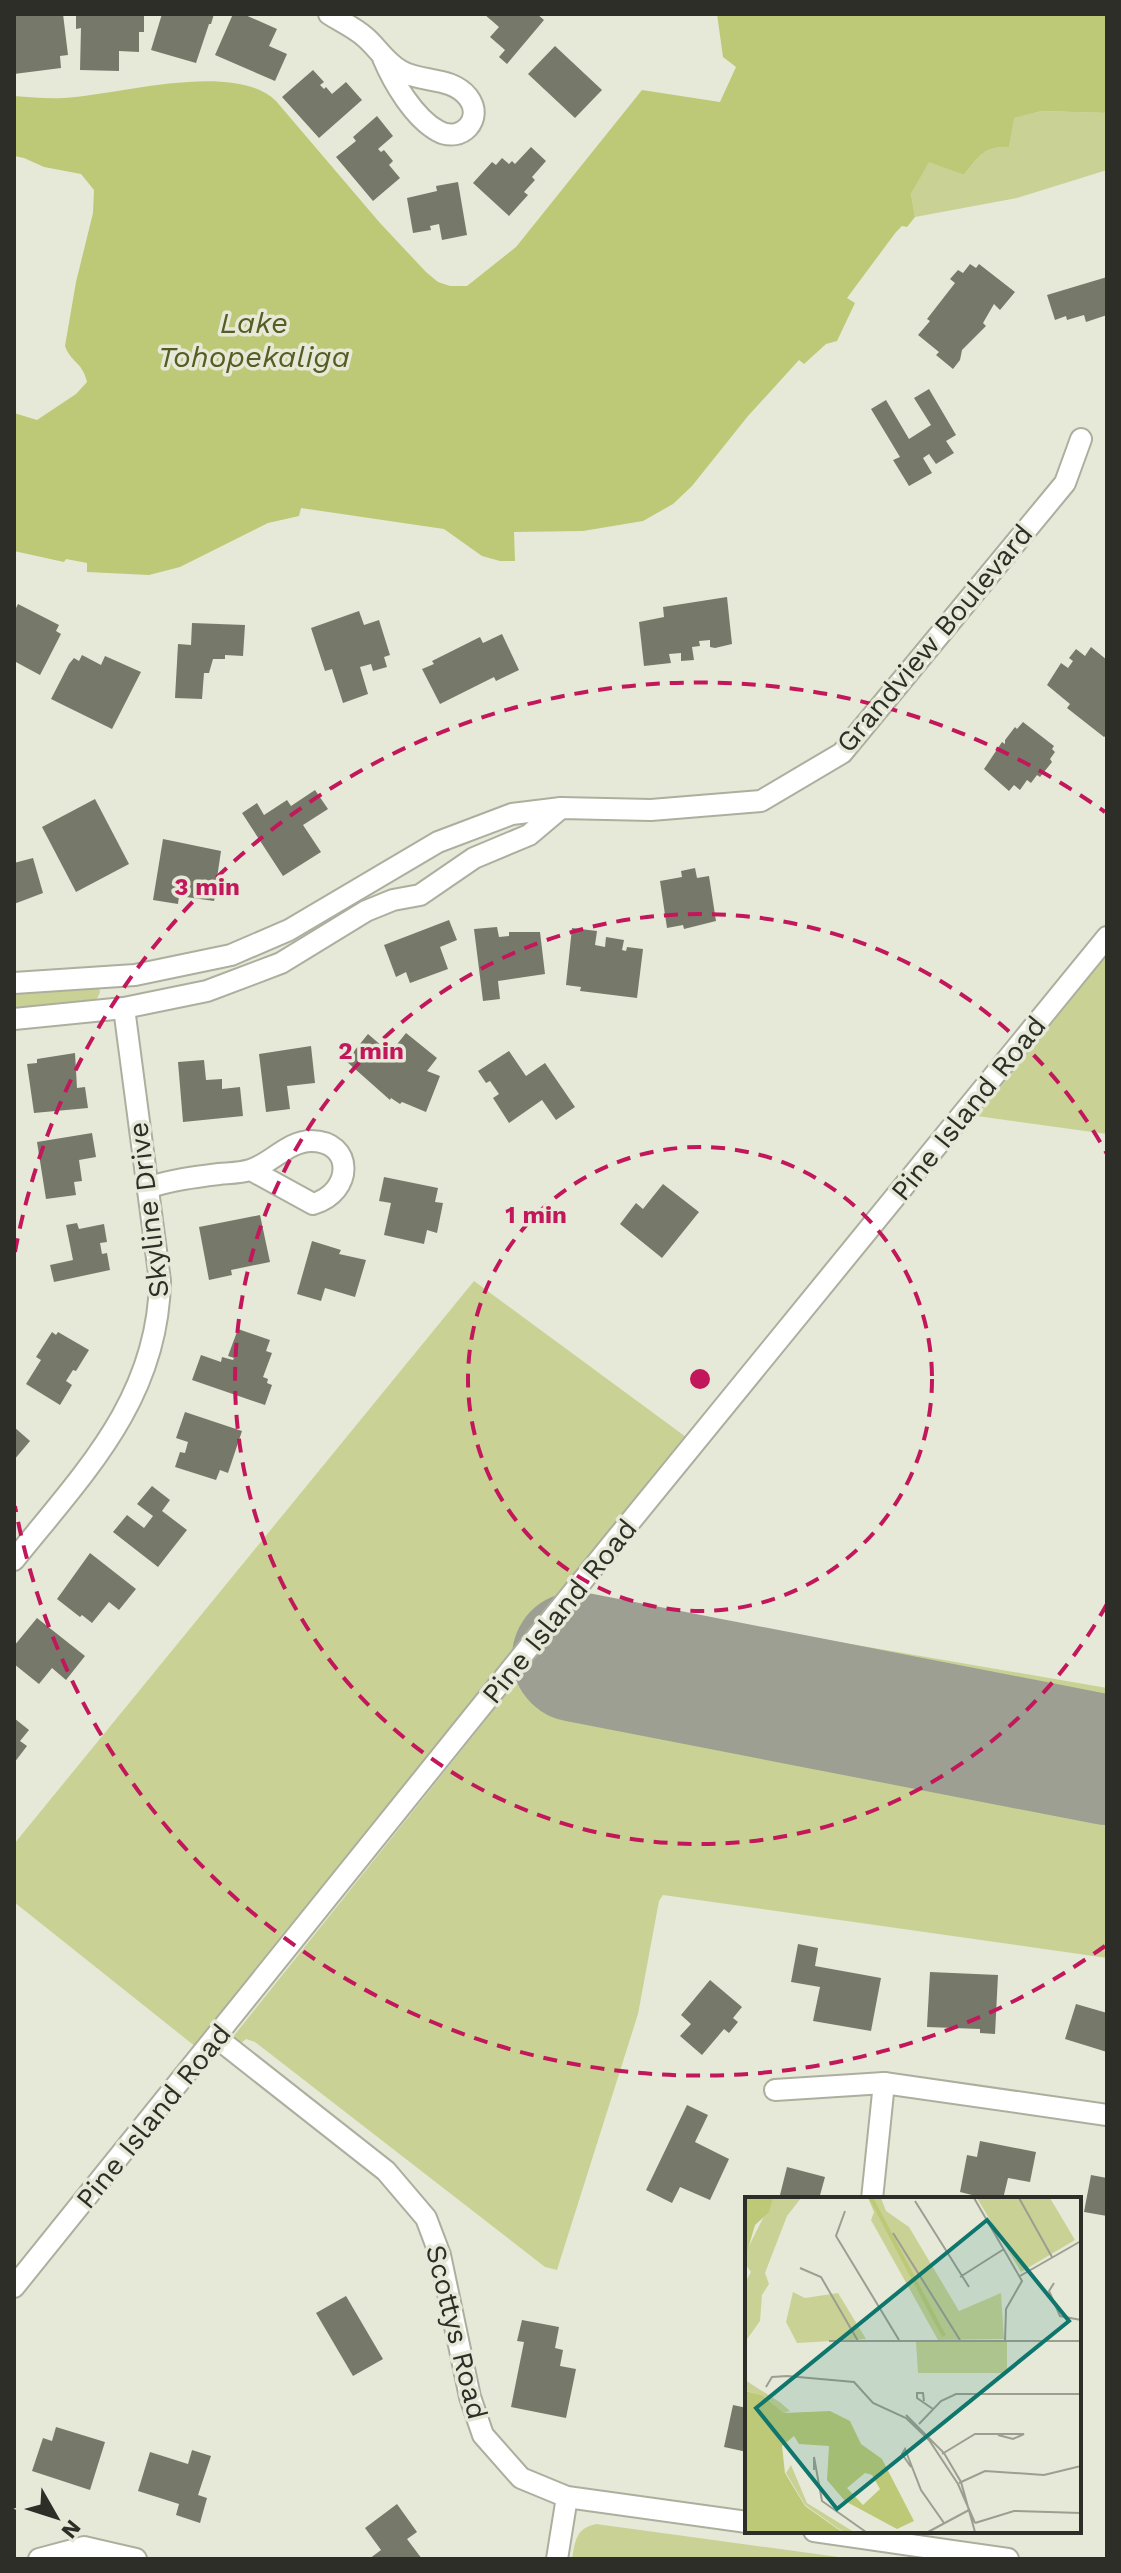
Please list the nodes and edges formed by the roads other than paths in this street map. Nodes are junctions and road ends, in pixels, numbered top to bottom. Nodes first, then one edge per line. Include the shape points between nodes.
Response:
1 (329, 14) edge
2 (383, 58) junction
3 (1081, 439) dead end
4 (561, 808) junction
5 (1107, 937) edge
6 (14, 983) edge
7 (124, 1008) junction
8 (14, 1019) edge
9 (251, 1170) dead end
10 (147, 1188) junction
11 (14, 1560) edge
12 (217, 2038) junction
13 (884, 2083) junction
14 (775, 2090) dead end
15 (1107, 2115) edge
16 (872, 2197) edge
17 (14, 2287) edge
18 (567, 2497) junction
19 (745, 2522) edge
20 (837, 2533) edge
21 (39, 2559) edge
22 (136, 2559) edge
23 (557, 2559) edge
24 (1008, 2559) edge

1 - 2 street via 366,37
2 - 2 street via 410,105 436,130 451,136 470,127 474,108 460,89 410,75
3 - 4 street, Grandview Boulevard via 1065,483 842,753 761,801 651,810
4 - 6 street, Grandview Boulevard via 512,814 438,842 289,930 231,955 135,975
4 - 7 street via 529,835 474,858 420,895 366,911 281,963 207,991
5 - 12 street, Pine Island Road
7 - 8 street
7 - 10 street, Skyline Drive
9 - 10 street
10 - 11 street, Skyline Drive via 160,1312 138,1389 102,1451
12 - 17 street, Pine Island Road
12 - 18 street, Scottys Road via 386,2171 426,2218 440,2255 483,2435 521,2478
13 - 14 street
13 - 15 street
13 - 16 street
18 - 19 street, Scottys Road
18 - 23 street
20 - 24 street
21 - 22 street via 84,2547

